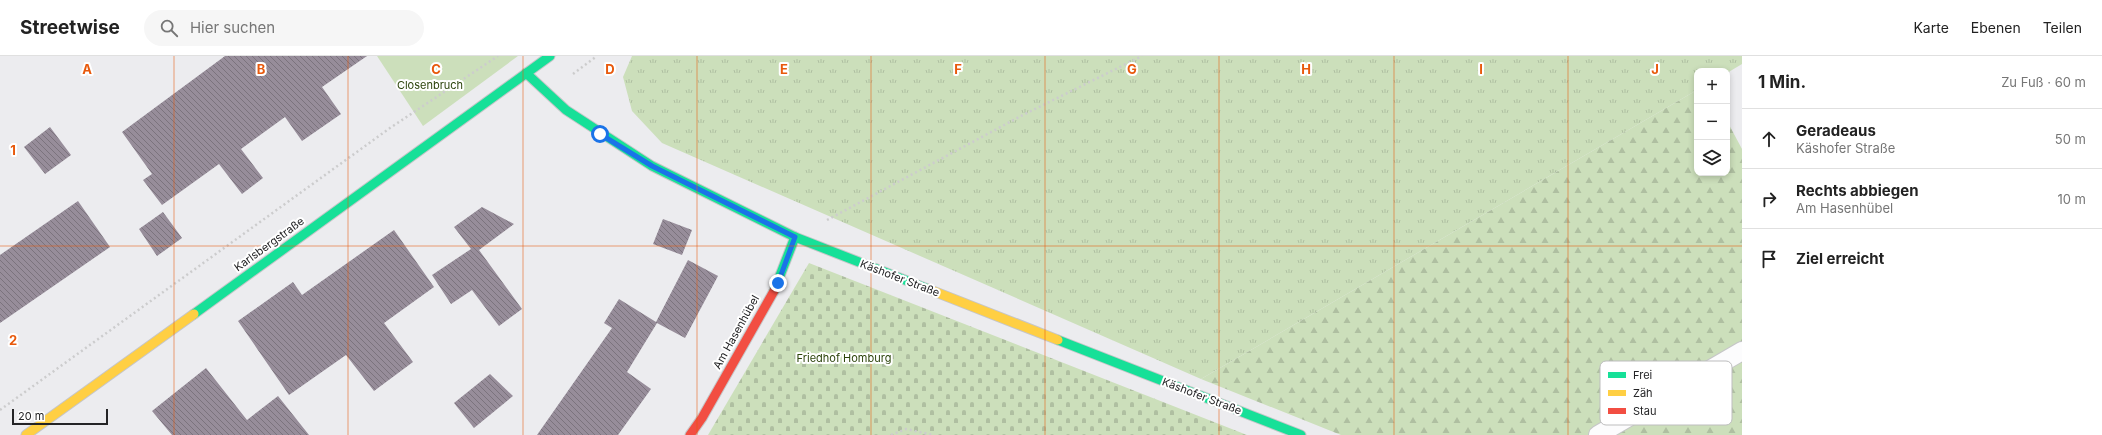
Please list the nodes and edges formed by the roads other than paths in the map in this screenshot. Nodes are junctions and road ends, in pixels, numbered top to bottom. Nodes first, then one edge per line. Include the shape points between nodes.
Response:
1 (550, 56) edge
2 (526, 73) junction
3 (795, 237) junction
4 (1742, 351) edge
5 (1725, 361) edge
6 (1615, 425) edge
7 (26, 435) edge
8 (690, 435) edge
9 (1301, 435) edge
10 (1598, 435) edge

1 - 2 main road, Karlsbergstraße
2 - 3 main road, Käshofer Straße via 566,110 652,166
2 - 7 main road, Karlsbergstraße
3 - 8 main road, Am Hasenhübel via 778,283
3 - 9 main road, Käshofer Straße
4 - 5 lane
6 - 10 lane

